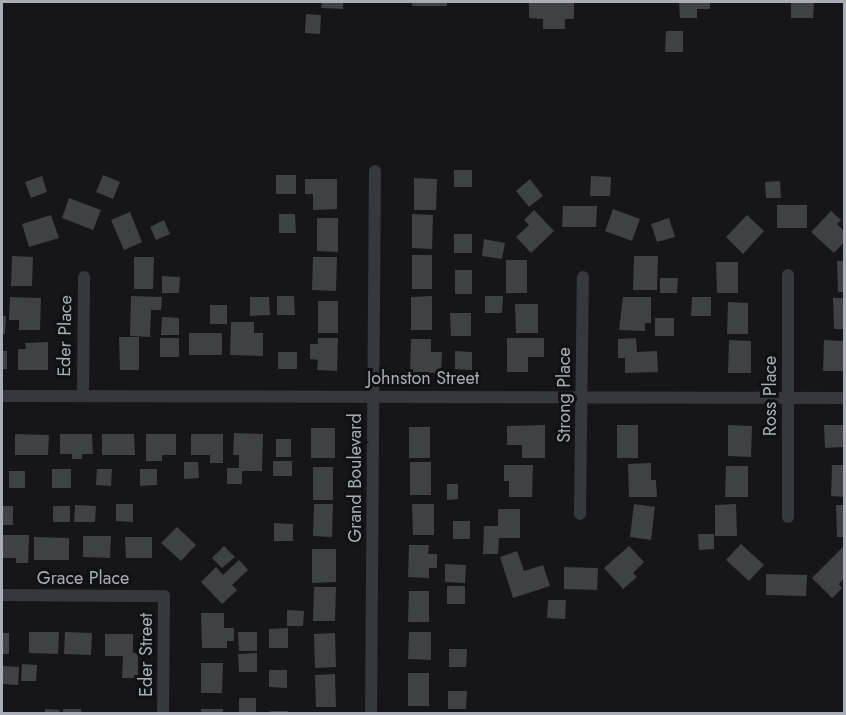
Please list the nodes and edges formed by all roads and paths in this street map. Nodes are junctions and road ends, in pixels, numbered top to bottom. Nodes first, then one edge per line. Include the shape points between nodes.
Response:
1 (375, 171) dead end
2 (788, 275) dead end
3 (84, 277) dead end
4 (582, 277) dead end
5 (2, 396) edge
6 (83, 396) junction
7 (373, 396) junction
8 (582, 397) junction
9 (788, 398) junction
10 (844, 398) edge
11 (580, 514) dead end
12 (788, 517) dead end
13 (2, 595) edge
14 (164, 596) joint
15 (164, 714) edge
16 (371, 714) edge

1 - 7 street, Grand Boulevard
2 - 9 street, Ross Place
3 - 6 street, Eder Place
4 - 8 street, Strong Place
5 - 6 street, Johnston Street
6 - 7 street, Johnston Street
7 - 8 street, Johnston Street
7 - 16 street, Grand Boulevard
8 - 9 street, Johnston Street
8 - 11 street, Strong Place
9 - 10 street, Johnston Street
9 - 12 street, Ross Place
13 - 14 street, Grace Place
14 - 15 street, Eder Street

